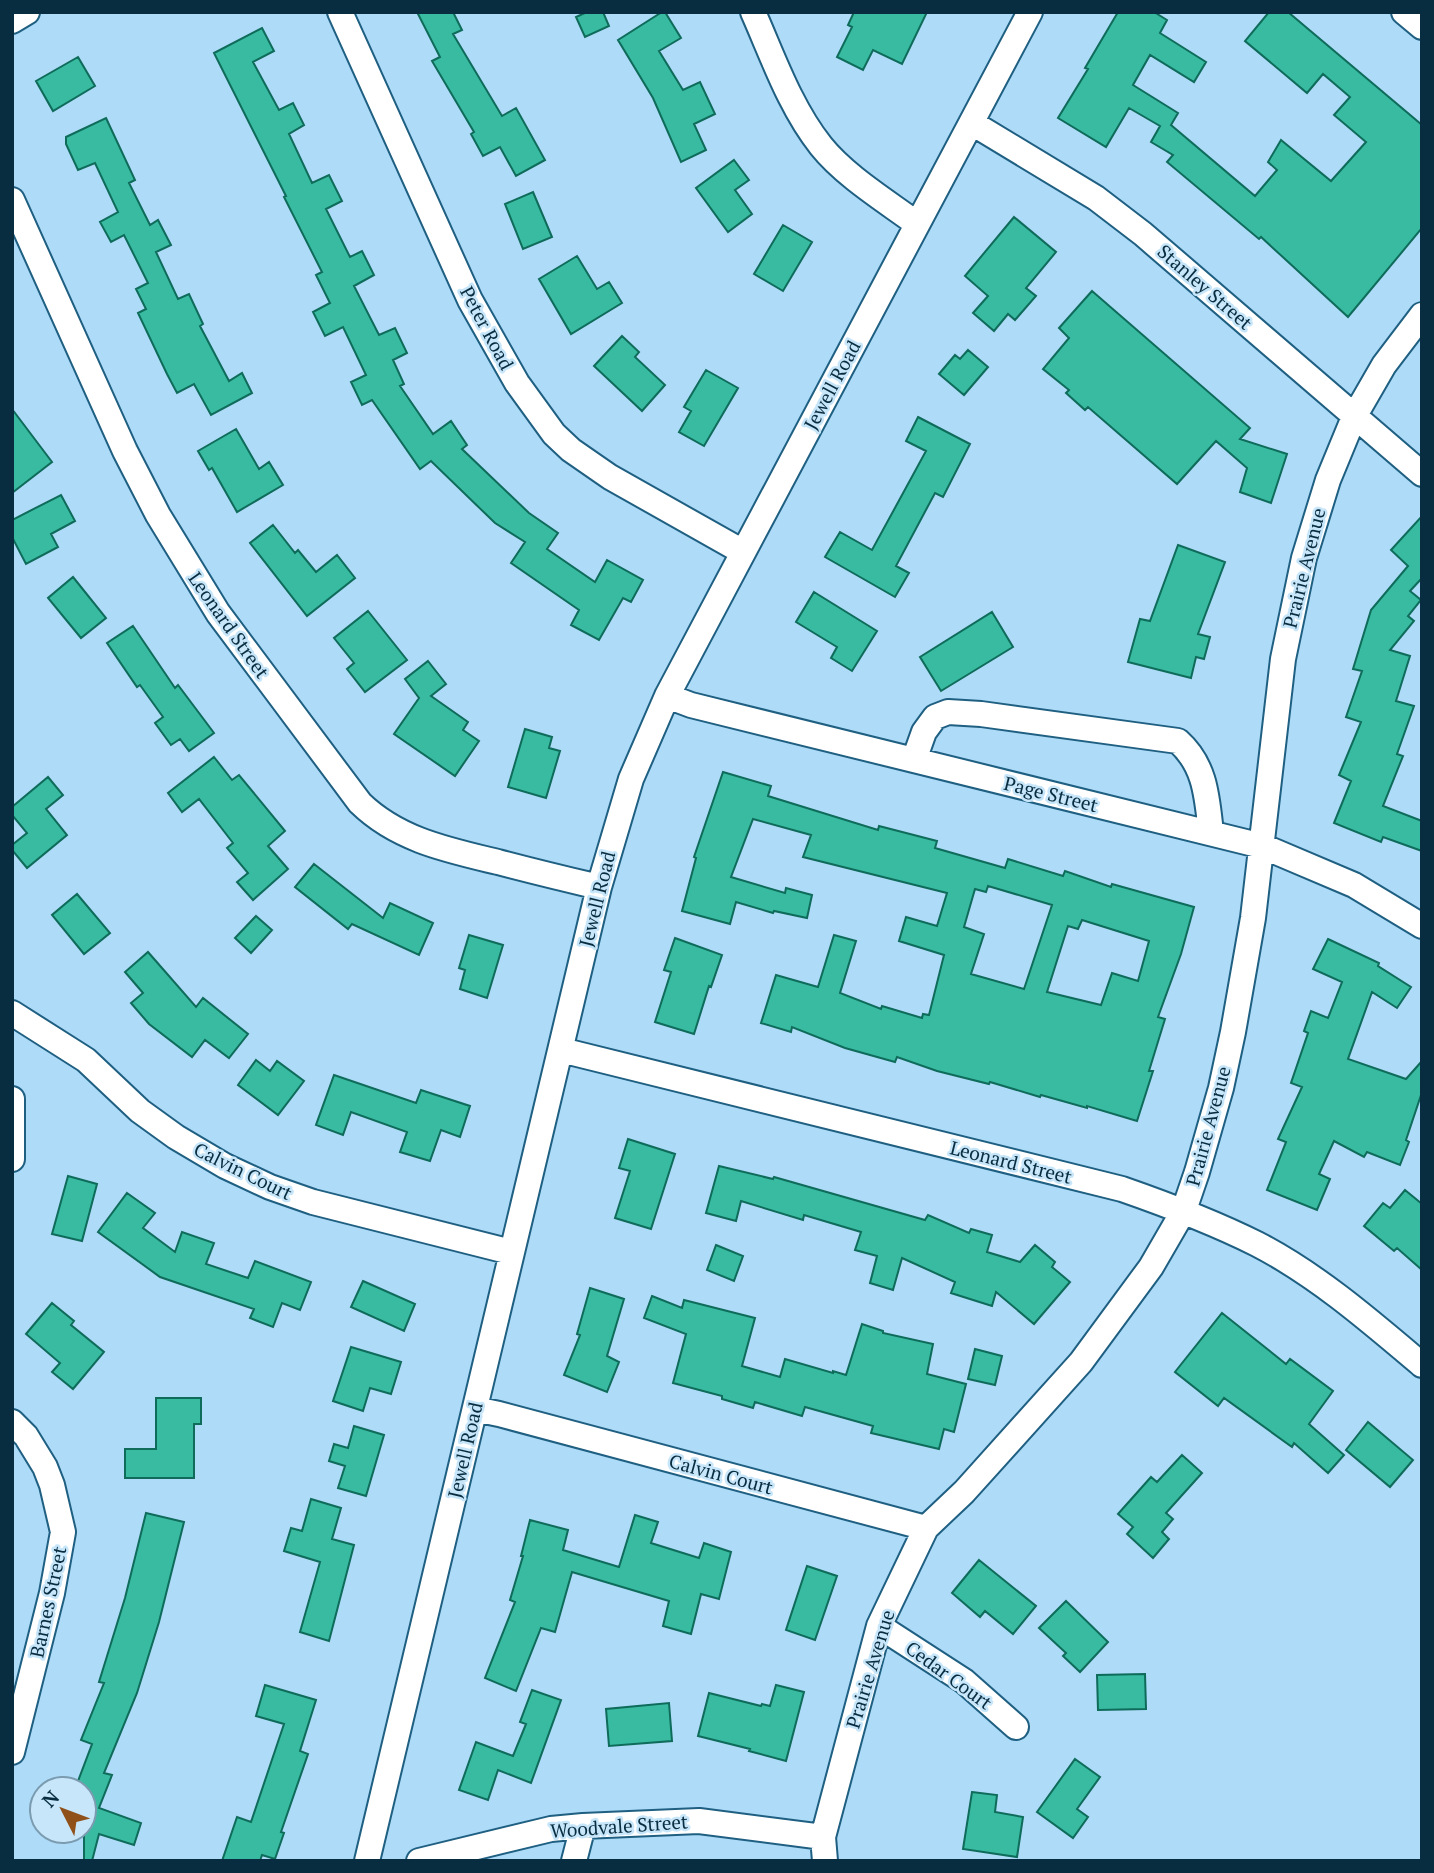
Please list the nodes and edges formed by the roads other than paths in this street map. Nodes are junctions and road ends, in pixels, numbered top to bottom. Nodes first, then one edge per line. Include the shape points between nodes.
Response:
1 (27, 12) edge
2 (340, 12) edge
3 (753, 12) edge
4 (1030, 12) edge
5 (1405, 12) edge
6 (12, 22) edge
7 (1422, 27) edge
8 (972, 122) junction
9 (12, 200) edge
10 (917, 224) junction
11 (1422, 316) edge
12 (1354, 417) junction
13 (1422, 474) edge
14 (743, 552) junction
15 (667, 696) junction
16 (914, 760) junction
17 (1211, 833) junction
18 (1262, 846) junction
19 (599, 887) junction
20 (1422, 926) edge
21 (12, 1013) edge
22 (561, 1050) junction
23 (12, 1099) edge
24 (12, 1159) edge
25 (1184, 1210) junction
26 (511, 1252) junction
27 (1422, 1365) edge
28 (474, 1409) junction
29 (12, 1422) edge
30 (926, 1528) junction
31 (879, 1626) junction
32 (1016, 1727) dead end
33 (12, 1752) edge
34 (583, 1826) junction
35 (824, 1849) edge
36 (367, 1861) edge
37 (419, 1861) edge
38 (574, 1861) edge

1 - 6 street
2 - 14 street, Peter Road via 470,300 538,413 586,462
3 - 10 street via 805,123 822,147 836,163
4 - 8 street, Jewell Road
5 - 7 street
8 - 10 street, Jewell Road
8 - 12 street, Stanley Street via 1096,198 1143,234
9 - 19 street, Leonard Street via 125,451 175,546 218,613 360,803 406,836
10 - 14 street, Jewell Road
11 - 12 street, Prairie Avenue via 1384,365
12 - 13 street, Stanley Street
12 - 18 street, Prairie Avenue via 1328,480 1293,602
14 - 15 street, Jewell Road
15 - 16 street, Page Street
15 - 19 street, Jewell Road via 631,779
16 - 17 street, Page Street
16 - 17 street via 924,732 935,717 948,712 1178,741 1188,750 1205,783
17 - 18 street, Page Street
18 - 20 street, Page Street via 1354,886
18 - 25 street, Prairie Avenue via 1230,1043
19 - 22 street, Jewell Road
21 - 26 street, Calvin Court via 86,1060 140,1111 225,1167 313,1202
22 - 25 street, Leonard Street via 1122,1189
22 - 26 street, Jewell Road
23 - 24 street
25 - 27 street, Leonard Street via 1293,1266 1355,1309
25 - 30 street, Prairie Avenue via 1151,1267 1081,1362
26 - 28 street, Jewell Road
28 - 30 street, Calvin Court
28 - 36 street, Jewell Road
29 - 33 street, Barnes Street via 46,1467 63,1532
30 - 31 street, Prairie Avenue
31 - 32 street, Cedar Court via 964,1681
31 - 35 street, Prairie Avenue
34 - 35 street, Woodvale Street via 699,1821
34 - 37 street, Woodvale Street via 551,1829
34 - 38 street

